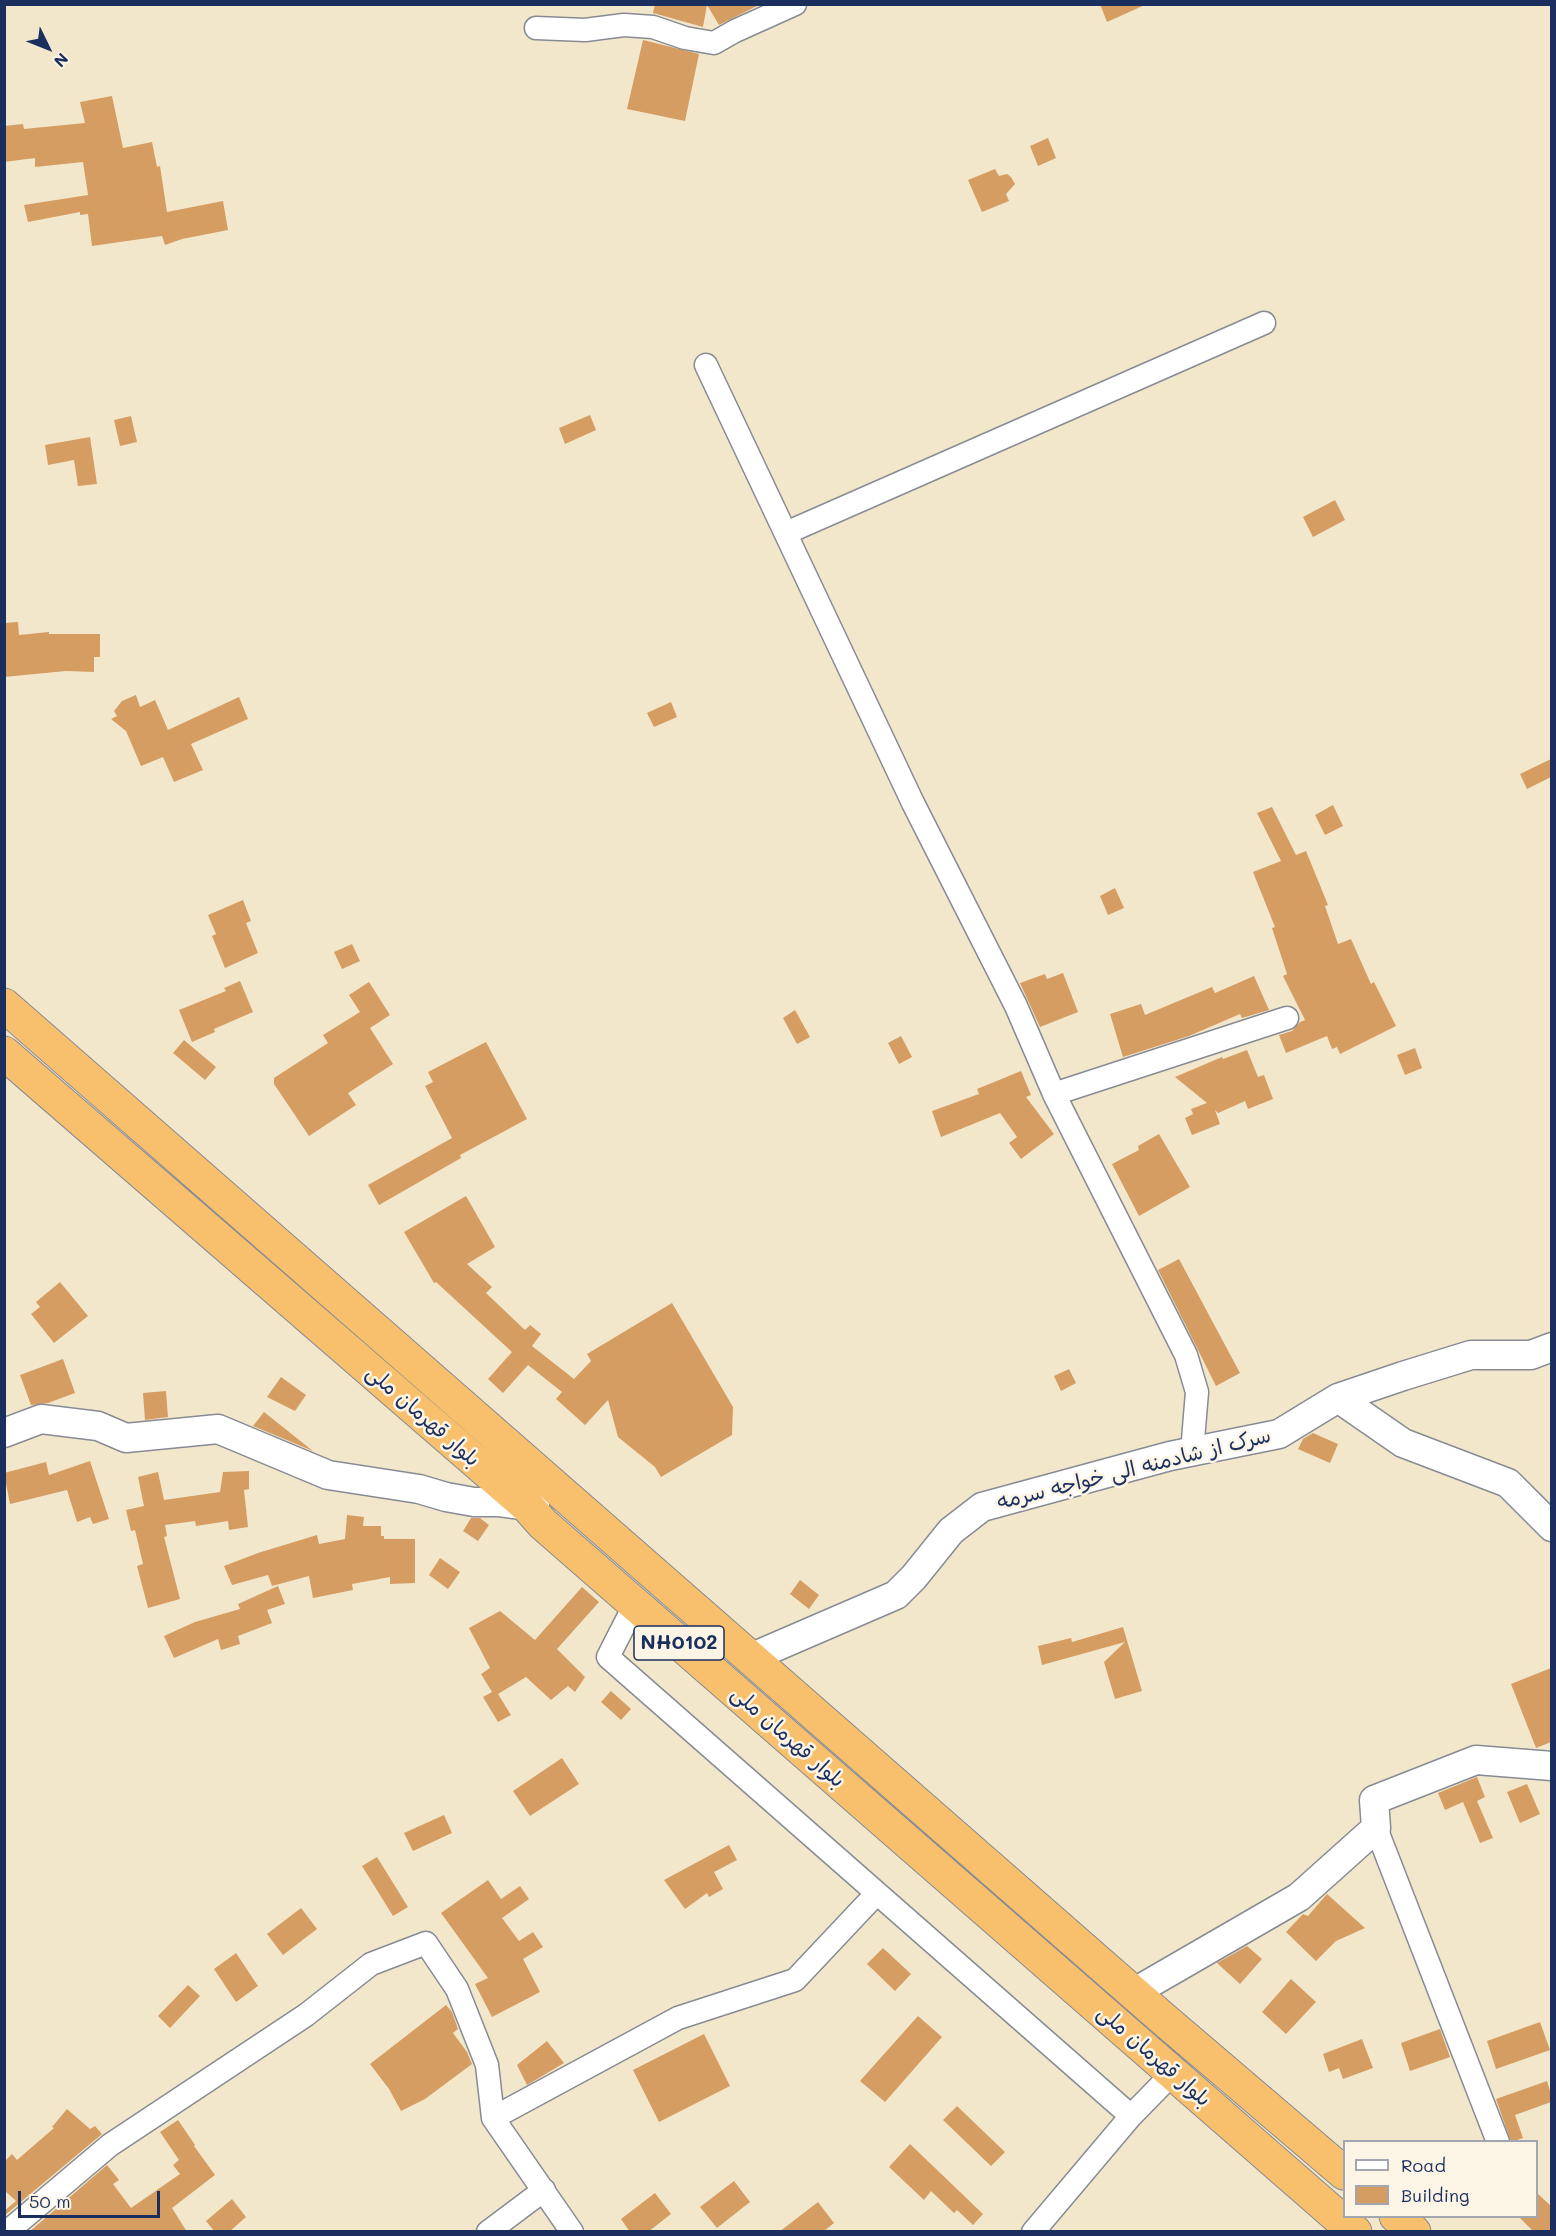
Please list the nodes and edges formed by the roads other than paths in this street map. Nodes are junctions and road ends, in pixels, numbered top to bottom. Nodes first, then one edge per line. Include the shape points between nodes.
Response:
1 (795, 4) edge
2 (536, 28) dead end
3 (1264, 323) dead end
4 (706, 365) dead end
5 (786, 533) junction
6 (4, 1005) edge
7 (1287, 1017) dead end
8 (4, 1053) edge
9 (1054, 1094) junction
10 (1551, 1347) edge
11 (1338, 1398) junction
12 (4, 1432) edge
13 (1192, 1452) junction
14 (570, 1499) junction
15 (527, 1506) junction
16 (1551, 1527) edge
17 (634, 1604) junction
18 (750, 1658) junction
19 (1551, 1766) edge
20 (1376, 1828) junction
21 (876, 1893) junction
22 (1133, 1993) junction
23 (1173, 2073) junction
24 (1131, 2116) junction
25 (493, 2118) junction
26 (1497, 2140) edge
27 (1343, 2172) edge
28 (544, 2190) junction
29 (7, 2232) edge
30 (488, 2232) edge
31 (572, 2232) edge
32 (1033, 2232) edge
33 (1355, 2232) edge

1 - 2 street via 714,44 652,27
3 - 5 street
4 - 5 street
5 - 9 street via 913,803 1016,1006
6 - 14 highway, بلوار قهرمان ملی / NH0102
7 - 9 street
8 - 15 highway, بلوار قهرمان ملی / NH0102
9 - 13 street via 1186,1355 1197,1392
10 - 11 street, سرک از شادمنه الی خواجه سرمه via 1531,1355 1471,1355
11 - 13 street, سرک از شادمنه الی خواجه سرمه via 1279,1434
11 - 16 street via 1403,1443 1508,1484
12 - 15 street via 41,1419 98,1426 126,1438 218,1429 328,1475 474,1502
13 - 18 street, سرک از شادمنه الی خواجه سرمه via 982,1507 951,1530 896,1595
14 - 15 street
14 - 18 highway, بلوار قهرمان ملی / NH0102
15 - 17 highway, بلوار قهرمان ملی / NH0102
17 - 21 street via 608,1657
17 - 23 highway, بلوار قهرمان ملی / NH0102
18 - 22 highway, بلوار قهرمان ملی / NH0102
19 - 20 street via 1476,1760 1374,1800
20 - 22 street via 1299,1898
20 - 26 street
21 - 24 street
21 - 25 street via 795,1980 678,2018
22 - 27 highway, بلوار قهرمان ملی / NH0102
23 - 24 street
23 - 33 highway, بلوار قهرمان ملی / NH0102
24 - 32 street
25 - 28 street
25 - 29 street via 487,2065 457,1989 426,1943 371,1964 306,2015 110,2145
28 - 30 street
28 - 31 street

